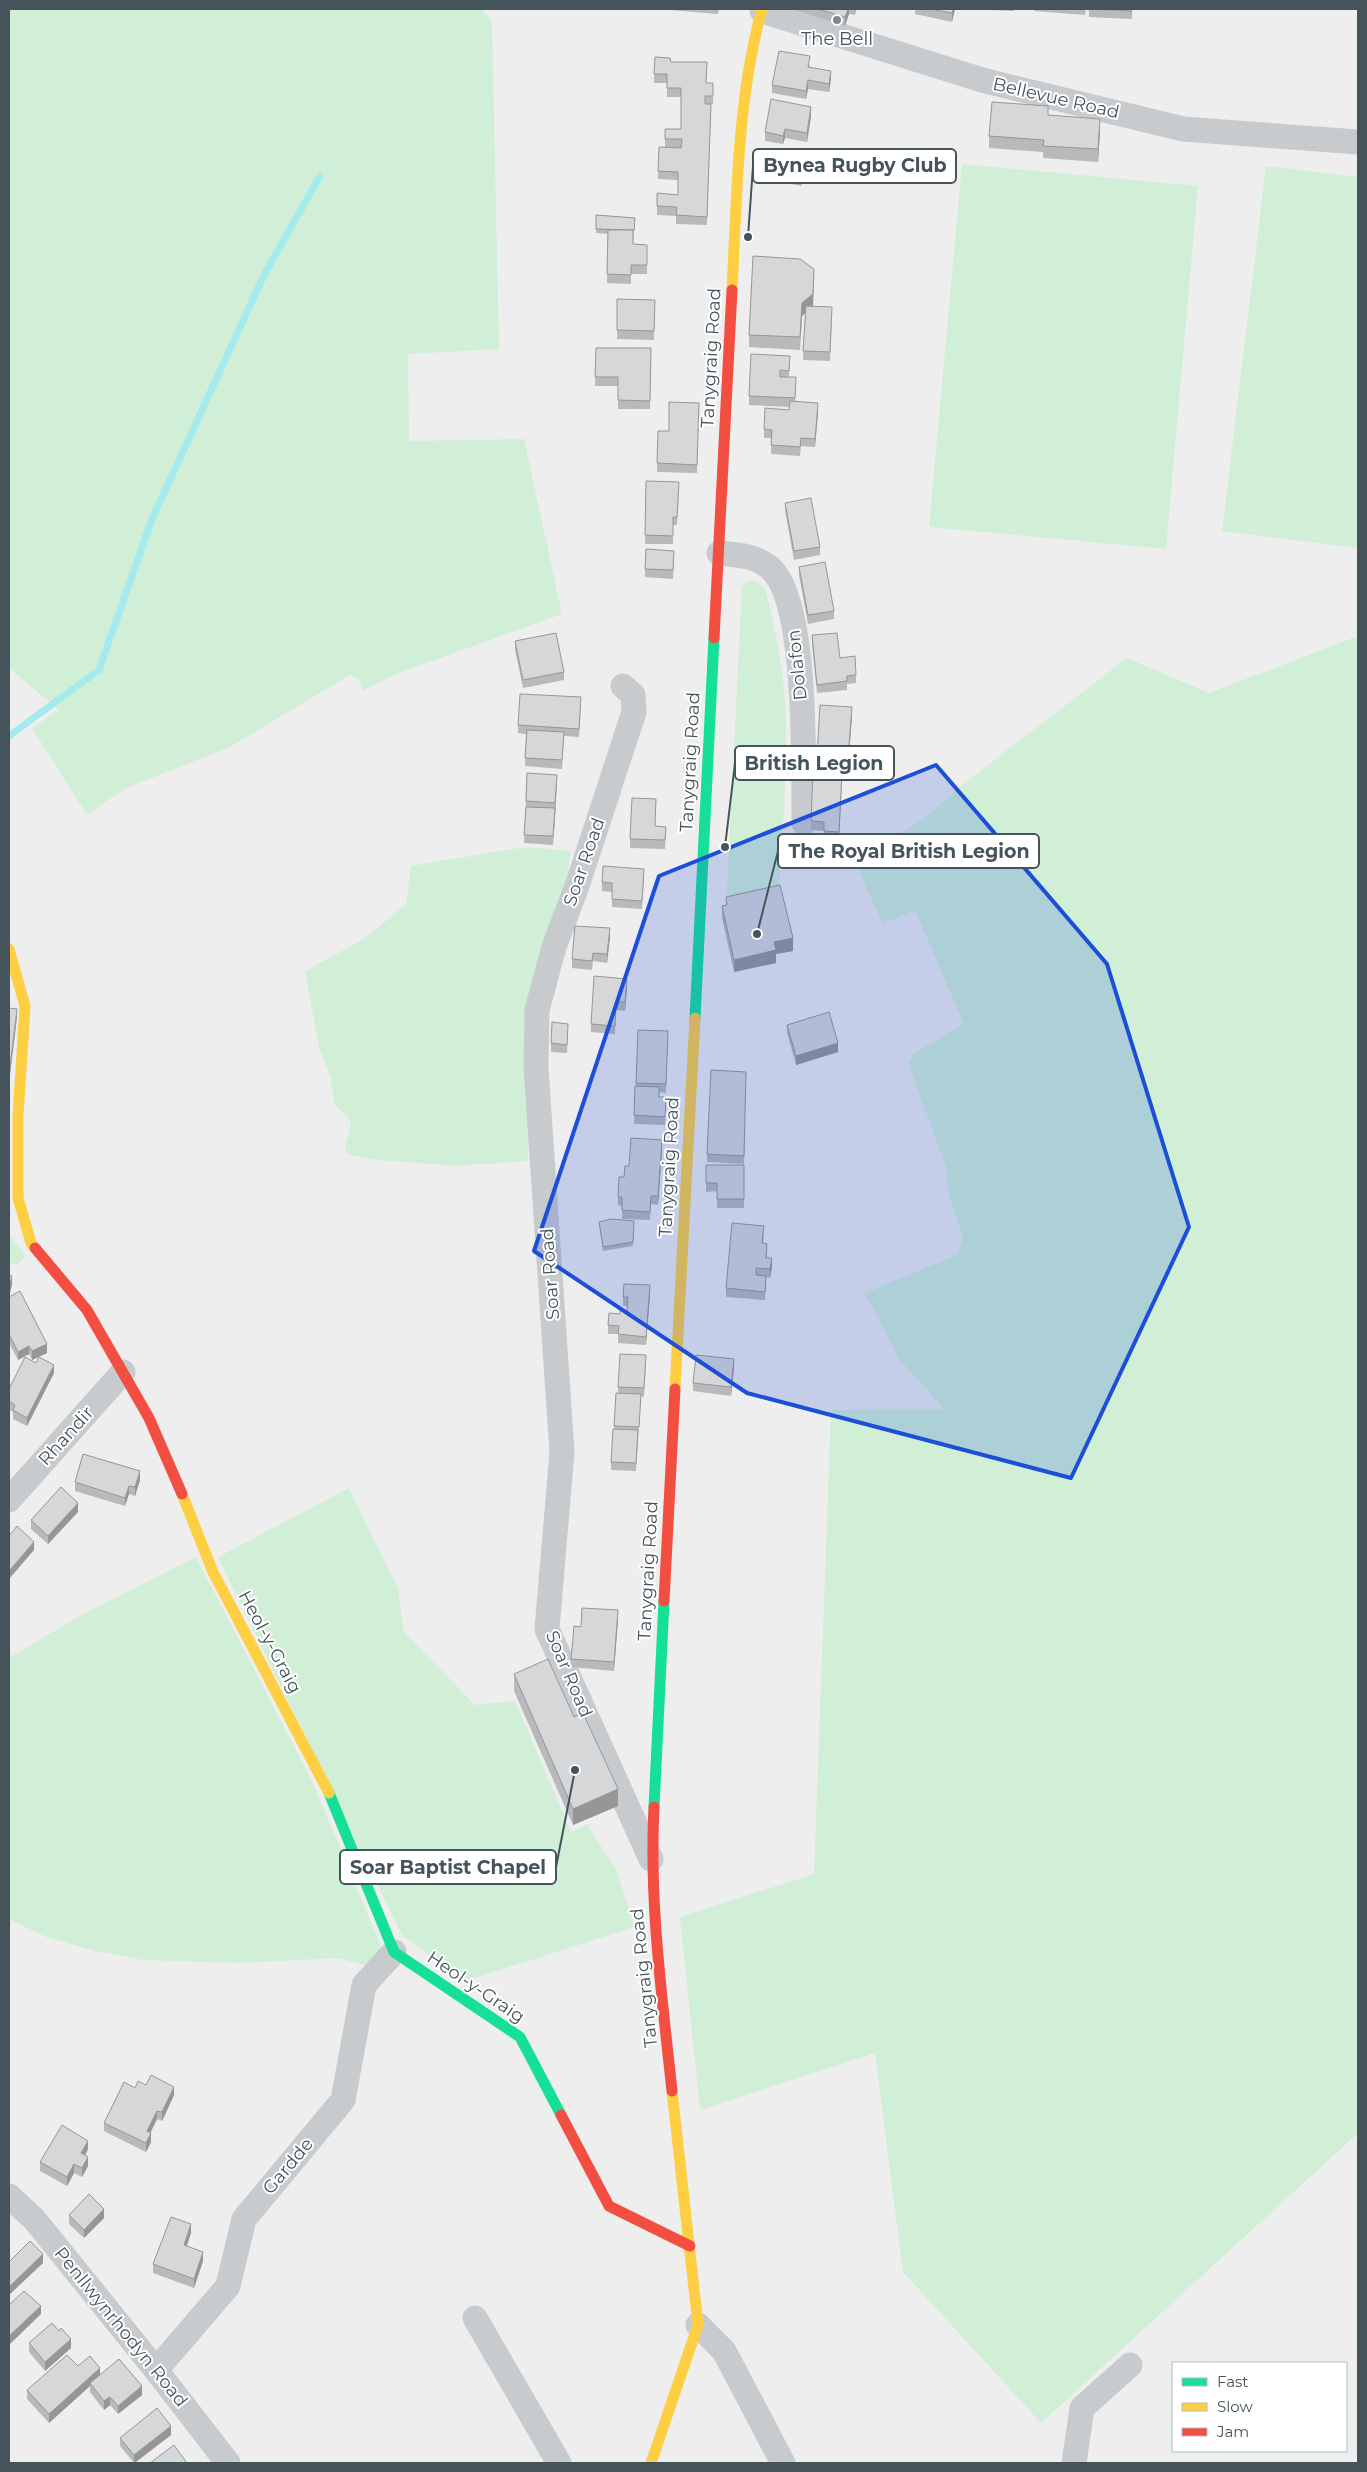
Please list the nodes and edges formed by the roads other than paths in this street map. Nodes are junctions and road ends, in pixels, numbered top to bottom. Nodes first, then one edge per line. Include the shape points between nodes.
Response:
1 (762, 10) edge
2 (1358, 142) edge
3 (719, 553) junction
4 (623, 686) dead end
5 (804, 823) dead end
6 (9, 949) edge
7 (14, 1200) edge
8 (123, 1372) junction
9 (9, 1500) edge
10 (651, 1859) junction
11 (394, 1952) junction
12 (9, 2196) edge
13 (690, 2246) junction
14 (475, 2318) dead end
15 (698, 2324) junction
16 (1130, 2365) dead end
17 (156, 2370) junction
18 (228, 2463) edge
19 (559, 2463) edge
20 (651, 2463) edge
21 (783, 2463) edge
22 (1074, 2463) edge

1 - 2 street, Bellevue Road via 982,80 1183,129
1 - 3 main road, Tanygraig Road via 751,50 740,140
3 - 5 street, Dolafon via 750,556 770,568 786,589 796,635 801,692
3 - 10 main road, Tanygraig Road
4 - 10 street, Soar Road via 633,695 634,712 554,948 537,1010 536,1066 562,1452 547,1629
6 - 7 main road, Heol-y-Graig via 25,1006
7 - 8 main road, Heol-y-Graig via 31,1243 87,1310
8 - 9 street, Rhandir
8 - 11 main road, Heol-y-Graig via 172,1468 213,1572 323,1778
10 - 13 main road, Tanygraig Road via 655,1930
11 - 13 main road, Heol-y-Graig via 520,2037 609,2206
11 - 17 street, Gardde via 364,1986 343,2100 244,2219 228,2286
12 - 17 street, Penllwynrhodyn Road via 34,2220
13 - 15 main road, Tanygraig Road
14 - 19 street
15 - 20 main road
15 - 21 street via 724,2351
16 - 22 street via 1082,2408
17 - 18 street, Penllwynrhodyn Road

